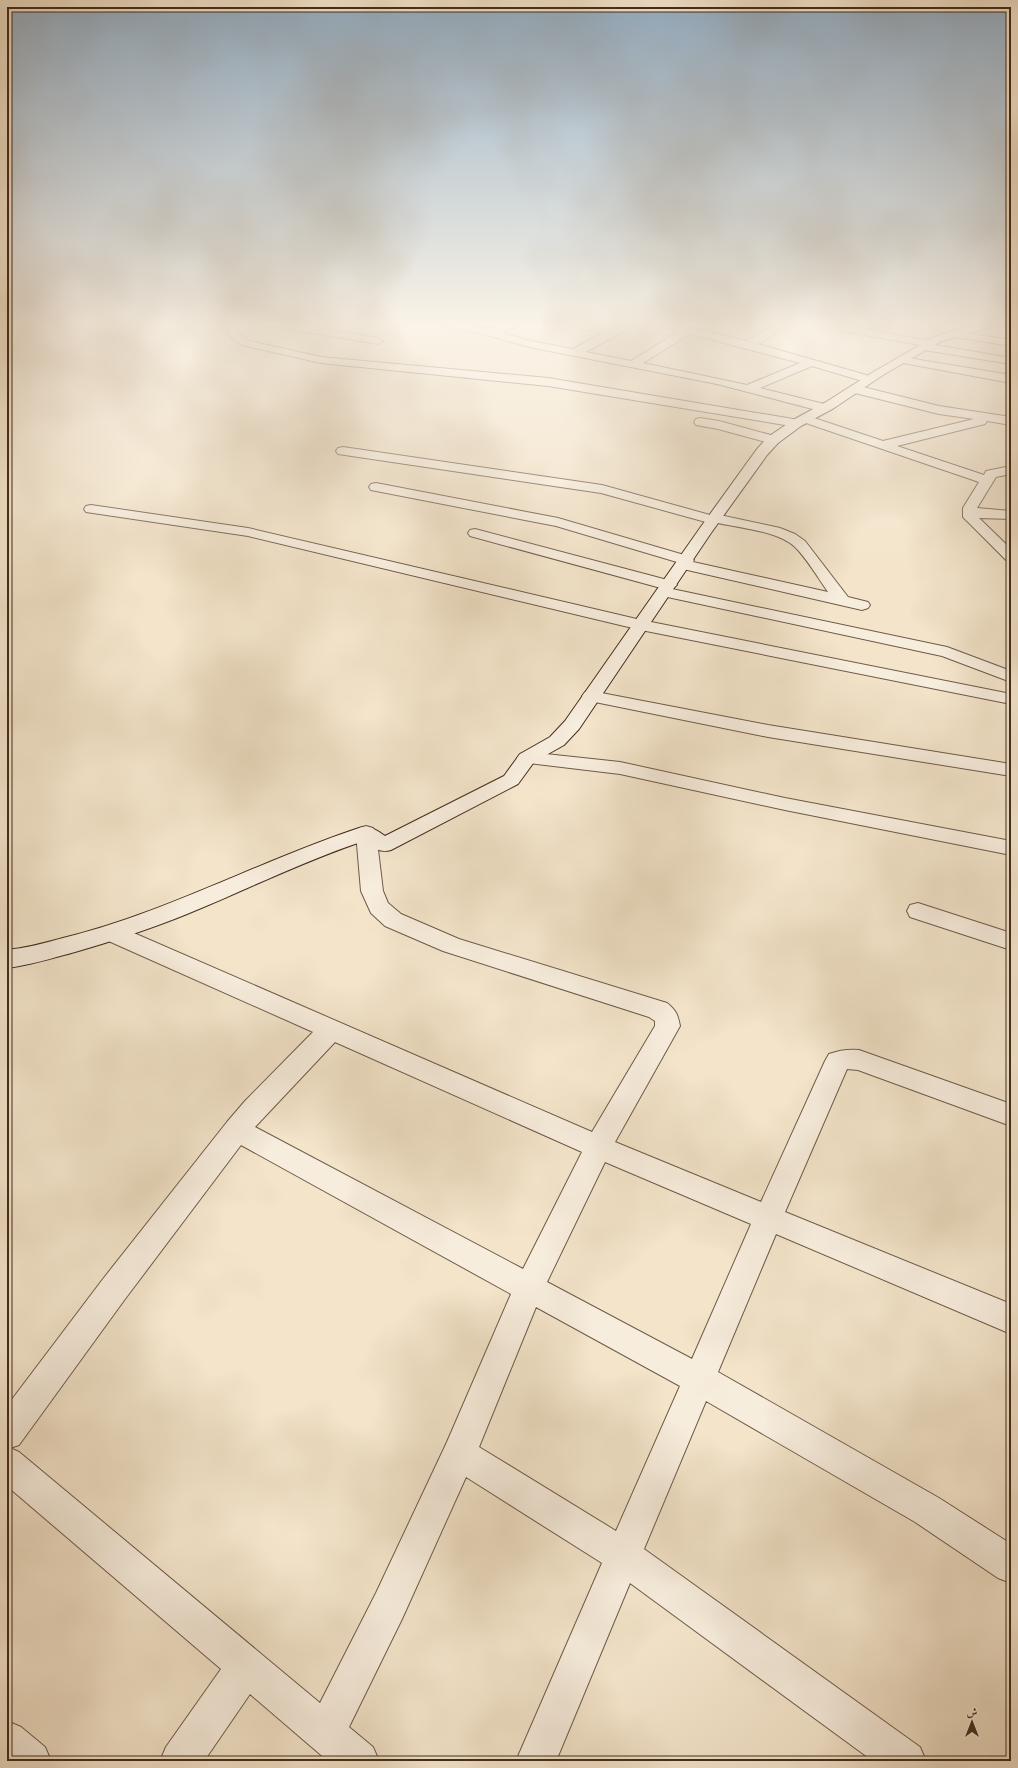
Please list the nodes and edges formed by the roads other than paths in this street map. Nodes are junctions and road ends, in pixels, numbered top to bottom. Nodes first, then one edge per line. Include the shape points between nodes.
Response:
1 (694, 405) edge
2 (810, 405) edge
3 (830, 405) edge
4 (917, 405) edge
5 (824, 408) junction
6 (991, 418) junction
7 (688, 420) dead end
8 (801, 421) junction
9 (1011, 421) edge
10 (773, 440) junction
11 (883, 445) junction
12 (343, 451) dead end
13 (1011, 470) edge
14 (986, 480) junction
15 (376, 487) dead end
16 (91, 510) dead end
17 (969, 513) junction
18 (1011, 516) edge
19 (714, 519) junction
20 (475, 533) dead end
21 (1011, 557) edge
22 (684, 562) junction
23 (666, 588) junction
24 (843, 601) junction
25 (862, 605) dead end
26 (641, 625) junction
27 (1011, 677) edge
28 (591, 696) junction
29 (1011, 699) edge
30 (527, 758) junction
31 (1011, 770) edge
32 (366, 833) junction
33 (1011, 848) edge
34 (918, 911) dead end
35 (112, 933) junction
36 (1011, 942) edge
37 (7, 959) edge
38 (330, 1030) junction
39 (1011, 1116) edge
40 (237, 1130) junction
41 (598, 1147) junction
42 (768, 1218) junction
43 (529, 1288) junction
44 (1011, 1319) edge
45 (700, 1380) junction
46 (7, 1433) edge
47 (459, 1454) junction
48 (7, 1464) edge
49 (624, 1556) junction
50 (1011, 1565) edge
51 (246, 1666) junction
52 (326, 1733) junction
53 (7, 1741) edge
54 (31, 1761) edge
55 (180, 1761) edge
56 (359, 1761) edge
57 (536, 1761) edge
58 (906, 1761) edge

1 - 8 street
2 - 5 street
3 - 5 street
4 - 6 street
5 - 8 street
6 - 9 street
6 - 11 street
7 - 10 street via 719,425
8 - 10 street
8 - 11 street
10 - 19 street
11 - 14 street
12 - 19 street via 602,489
13 - 14 street via 995,472
14 - 17 street
15 - 22 street via 558,522
16 - 26 street via 248,532
17 - 18 street
17 - 21 street via 970,517
19 - 22 street
19 - 24 street via 775,531 790,537 800,544
20 - 23 street
22 - 23 street
22 - 24 street
23 - 26 street
23 - 27 street via 947,652
24 - 25 street
26 - 28 street
26 - 29 street
28 - 30 street via 572,725 557,741
28 - 31 street via 768,731
30 - 32 street via 511,780 384,845
30 - 33 street via 620,768 785,804
32 - 35 street via 324,847 181,908
32 - 41 street via 372,891 378,907 392,920 451,945 658,1010 666,1016 668,1026
34 - 36 street
35 - 37 street
35 - 38 street
38 - 40 street
38 - 41 street
39 - 42 street via 859,1060 838,1061
40 - 43 street
40 - 46 street
41 - 42 street
41 - 43 street
42 - 44 street
42 - 45 street
43 - 45 street
43 - 47 street
45 - 49 street
45 - 50 street via 927,1510
47 - 49 street
47 - 52 street via 390,1606
48 - 51 street
49 - 57 street
49 - 58 street
51 - 52 street
51 - 55 street
52 - 56 street
53 - 54 street

